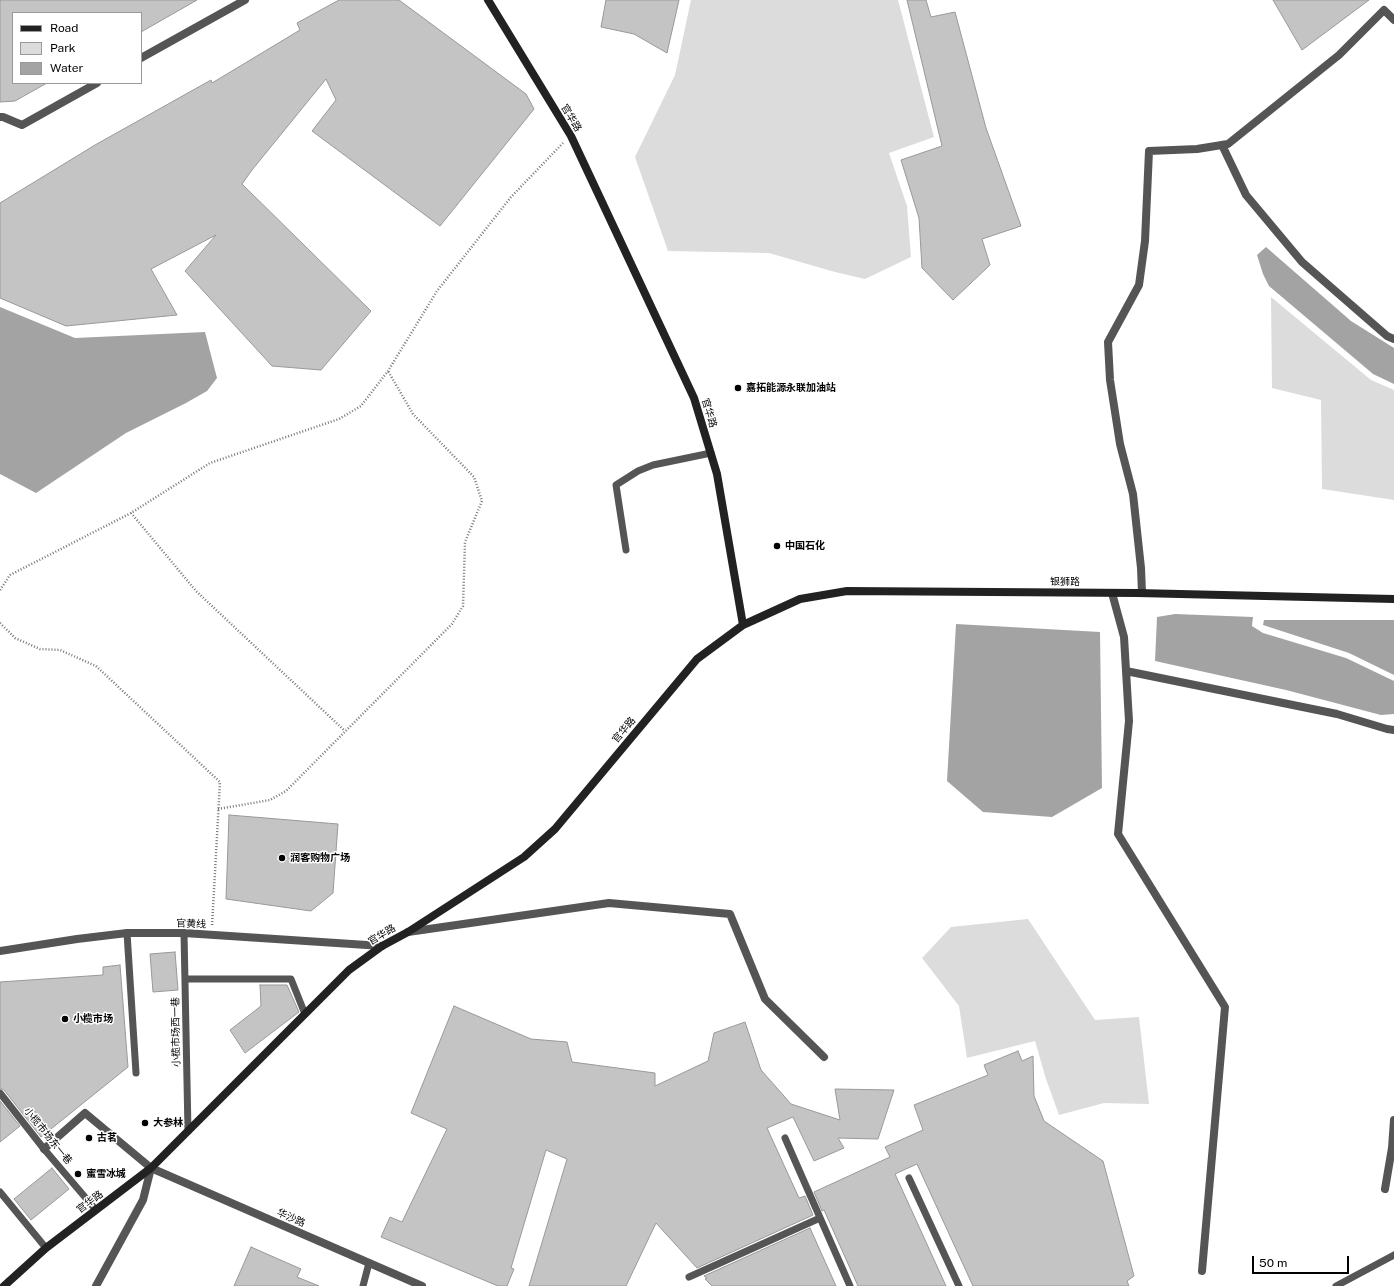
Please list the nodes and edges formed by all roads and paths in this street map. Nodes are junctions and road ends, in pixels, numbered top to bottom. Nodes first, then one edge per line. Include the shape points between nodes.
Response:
1 (245, 0) edge
2 (490, 1) edge
3 (1394, 20) edge
4 (142, 57) edge
5 (95, 84) edge
6 (0, 117) edge
7 (571, 136) junction
8 (1222, 145) junction
9 (1394, 339) edge
10 (388, 371) junction
11 (711, 453) junction
12 (131, 513) junction
13 (626, 550) dead end
14 (0, 590) edge
15 (1112, 592) junction
16 (1142, 593) junction
17 (1394, 599) edge
18 (0, 623) edge
19 (743, 624) junction
20 (1126, 671) junction
21 (1394, 730) edge
22 (345, 731) junction
23 (218, 809) junction
24 (408, 932) junction
25 (127, 933) junction
26 (184, 933) junction
27 (211, 935) junction
28 (382, 946) junction
29 (0, 950) edge
30 (185, 979) junction
31 (305, 1014) junction
32 (824, 1057) dead end
33 (136, 1073) dead end
34 (0, 1093) edge
35 (1394, 1120) edge
36 (188, 1131) junction
37 (785, 1138) dead end
38 (44, 1148) junction
39 (151, 1168) junction
40 (909, 1178) dead end
41 (1385, 1189) dead end
42 (0, 1192) edge
43 (96, 1210) junction
44 (820, 1218) junction
45 (46, 1248) junction
46 (1394, 1255) edge
47 (369, 1263) junction
48 (1202, 1270) dead end
49 (689, 1277) dead end
50 (4, 1286) edge
51 (96, 1286) edge
52 (364, 1286) edge
53 (422, 1286) edge
54 (850, 1286) edge
55 (959, 1286) edge
56 (1336, 1286) edge

1 - 4 street
2 - 7 main road, 官华路
3 - 8 street via 1384,10 1339,55 1228,144
5 - 6 street via 22,125
7 - 10 path via 511,197 437,291
7 - 11 main road, 官华路 via 694,398
8 - 9 street via 1246,195 1302,262 1387,336
8 - 16 street via 1149,151 1145,241 1140,285 1108,342 1110,380 1120,444 1133,494
10 - 12 path via 361,406 339,419 210,463
10 - 22 path via 413,414 474,477 482,501 465,542 464,606 452,624
11 - 13 lane via 653,465 616,485
11 - 19 main road, 官华路 via 717,474
12 - 14 path via 10,575
12 - 22 path via 196,591
15 - 16 main road, 银狮路
15 - 19 main road, 银狮路 via 847,591 800,599
15 - 20 street via 1124,636
16 - 17 main road, 银狮路
18 - 23 path via 21,641 40,649 60,650 96,666 220,782
19 - 24 main road, 官华路 via 697,659 550,834 524,856
20 - 21 street via 1337,714
20 - 48 street via 1129,721 1118,834 1225,1007
22 - 23 path via 286,791 270,800
23 - 27 path
24 - 28 main road, 官华路
24 - 32 street via 609,903 730,914 765,999
25 - 26 street, 官黄线
25 - 29 street, 官黄线
25 - 33 lane
26 - 27 street, 官黄线
26 - 30 lane, 小榄市场西一巷
27 - 28 street, 官黄线
28 - 31 main road, 官华路 via 349,970
30 - 31 lane via 291,978
30 - 36 lane, 小榄市场西一巷
31 - 36 main road, 官华路
34 - 38 lane, 小榄市场东一巷
35 - 41 street
36 - 39 main road, 官华路
37 - 44 lane
38 - 39 street, 华沙路 via 85,1113
38 - 43 lane, 小榄市场东一巷
39 - 43 main road, 官华路
39 - 47 street, 华沙路
39 - 51 street via 143,1200
40 - 55 lane
42 - 45 lane
43 - 45 main road, 官华路
44 - 49 lane
44 - 54 lane
45 - 50 main road, 官华路
46 - 56 lane
47 - 52 lane
47 - 53 street, 华沙路

